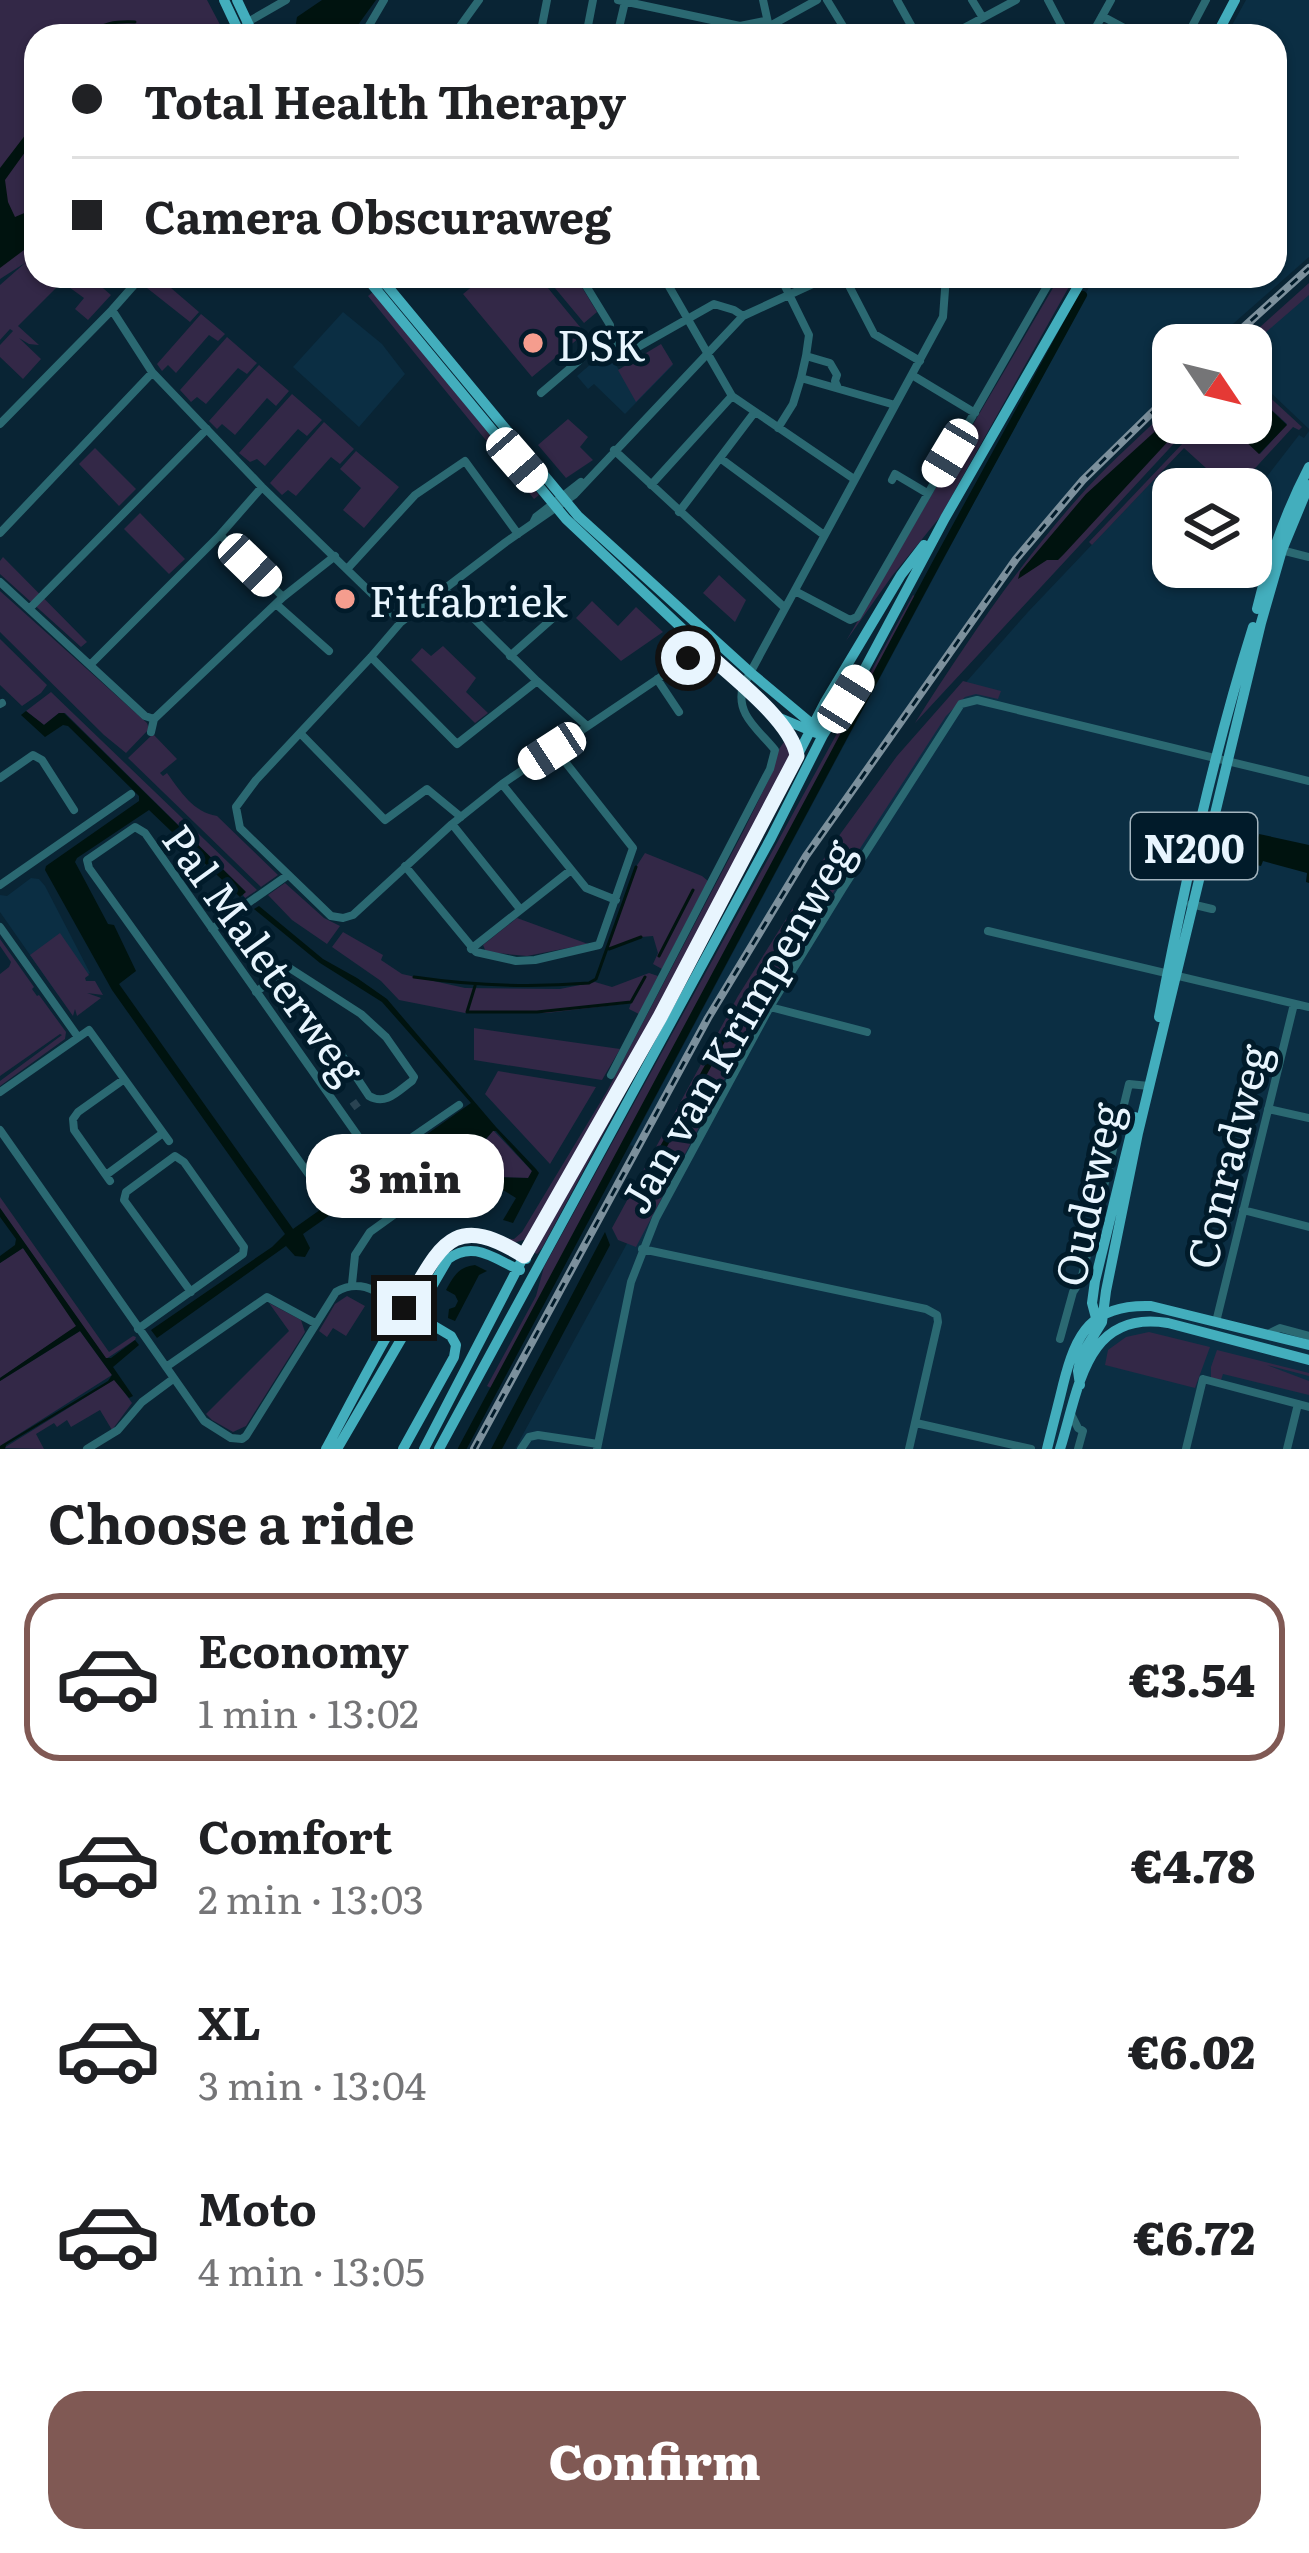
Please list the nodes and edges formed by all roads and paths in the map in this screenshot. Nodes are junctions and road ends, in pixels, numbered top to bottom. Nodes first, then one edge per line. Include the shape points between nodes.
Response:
1 (284, 0) edge
2 (817, 0) edge
3 (972, 0) edge
4 (1016, 0) edge
5 (1111, 0) edge
6 (621, 1) edge
7 (1102, 16) junction
8 (982, 18) junction
9 (249, 24) edge
10 (730, 24) edge
11 (775, 24) edge
12 (971, 24) edge
13 (1098, 24) edge
14 (1117, 24) edge
15 (131, 288) edge
16 (389, 288) edge
17 (587, 288) edge
18 (670, 288) edge
19 (785, 288) edge
20 (805, 288) edge
21 (850, 288) edge
22 (946, 288) edge
23 (1046, 288) edge
24 (1074, 288) edge
25 (789, 296) junction
26 (112, 310) junction
27 (743, 316) junction
28 (687, 318) junction
29 (608, 336) junction
30 (707, 352) junction
31 (806, 356) junction
32 (920, 361) junction
33 (152, 372) junction
34 (912, 375) junction
35 (801, 378) junction
36 (838, 388) junction
37 (541, 393) dead end
38 (732, 396) junction
39 (895, 405) junction
40 (754, 412) junction
41 (974, 412) junction
42 (0, 424) edge
43 (778, 428) junction
44 (207, 429) junction
45 (614, 450) junction
46 (720, 458) junction
47 (1309, 467) edge
48 (854, 478) junction
49 (892, 480) dead end
50 (651, 485) junction
51 (1309, 485) edge
52 (262, 487) junction
53 (927, 493) junction
54 (557, 505) junction
55 (679, 512) junction
56 (533, 523) junction
57 (0, 533) edge
58 (518, 534) junction
59 (220, 535) junction
60 (824, 535) junction
61 (1278, 549) junction
62 (334, 556) junction
63 (1309, 556) edge
64 (348, 568) junction
65 (0, 582) edge
66 (443, 588) junction
67 (795, 591) junction
68 (280, 601) junction
69 (30, 608) junction
70 (785, 608) junction
71 (553, 618) dead end
72 (401, 622) junction
73 (702, 649) junction
74 (329, 651) dead end
75 (510, 656) junction
76 (371, 657) junction
77 (90, 664) junction
78 (751, 673) junction
79 (657, 679) junction
80 (537, 681) junction
81 (743, 686) junction
82 (680, 712) dead end
83 (775, 716) junction
84 (154, 718) junction
85 (587, 726) junction
86 (816, 730) junction
87 (151, 732) dead end
88 (300, 733) junction
89 (555, 749) junction
90 (797, 756) junction
91 (1222, 760) junction
92 (0, 778) edge
93 (1309, 781) edge
94 (502, 784) junction
95 (131, 794) dead end
96 (79, 818) junction
97 (457, 820) junction
98 (405, 866) junction
99 (572, 870) junction
100 (288, 875) junction
101 (0, 885) edge
102 (616, 900) junction
103 (1188, 903) junction
104 (520, 909) junction
105 (1212, 909) dead end
106 (0, 927) edge
107 (212, 928) junction
108 (988, 931) dead end
109 (471, 949) junction
110 (1171, 974) junction
111 (256, 992) junction
112 (1294, 1004) junction
113 (770, 1007) junction
114 (1309, 1007) edge
115 (867, 1032) dead end
116 (78, 1037) junction
117 (335, 1045) dead end
118 (610, 1075) dead end
119 (123, 1080) junction
120 (1147, 1086) junction
121 (0, 1092) edge
122 (360, 1101) junction
123 (459, 1105) dead end
124 (1268, 1108) junction
125 (342, 1113) junction
126 (1309, 1118) edge
127 (0, 1130) edge
128 (377, 1163) junction
129 (459, 1168) dead end
130 (1243, 1210) junction
131 (1309, 1227) edge
132 (642, 1249) junction
133 (524, 1256) junction
134 (518, 1270) junction
135 (535, 1271) junction
136 (352, 1284) junction
137 (191, 1292) junction
138 (409, 1311) junction
139 (1101, 1318) junction
140 (1216, 1322) junction
141 (315, 1323) junction
142 (1117, 1327) junction
143 (138, 1328) junction
144 (1060, 1340) dead end
145 (1309, 1340) edge
146 (1309, 1360) edge
147 (166, 1367) junction
148 (174, 1379) junction
149 (1080, 1385) junction
150 (360, 1398) junction
151 (1304, 1405) edge
152 (1071, 1414) junction
153 (916, 1423) junction
154 (597, 1447) edge
155 (87, 1449) edge
156 (326, 1449) edge
157 (337, 1449) edge
158 (404, 1449) edge
159 (424, 1449) edge
160 (439, 1449) edge
161 (521, 1449) edge
162 (910, 1449) edge
163 (1031, 1449) edge
164 (1047, 1449) edge
165 (1060, 1449) edge
166 (1078, 1449) edge
167 (1186, 1449) edge
168 (1287, 1449) edge

1 - 9 street
2 - 11 street
3 - 8 street
4 - 8 street
5 - 7 street
6 - 10 street
7 - 13 street
7 - 14 street
8 - 12 street
15 - 26 street
16 - 54 main road
17 - 29 street via 610,325
18 - 28 street
19 - 25 street
20 - 25 street
21 - 32 street via 874,334
22 - 32 street via 945,312
23 - 41 street
24 - 86 main road
25 - 27 street
25 - 31 street via 809,335
26 - 33 street
26 - 42 street
27 - 28 street via 714,304
27 - 30 street
28 - 29 street via 622,356
28 - 30 street
29 - 37 street
30 - 38 street
30 - 45 street
31 - 35 street
31 - 36 street via 830,363
32 - 34 street
33 - 44 street
33 - 57 street
34 - 39 street
34 - 41 street
35 - 36 street
35 - 43 street
36 - 39 street
38 - 40 street
38 - 50 street
39 - 48 street
40 - 43 street
40 - 46 street
41 - 53 street
43 - 48 street
44 - 52 street
44 - 69 street
45 - 50 street
45 - 54 street
46 - 55 street
46 - 60 street
47 - 61 main road, Oudeweg / N200
48 - 60 street
49 - 53 street
50 - 55 street
51 - 61 main road, Oudeweg / N200
52 - 59 street
52 - 62 street
53 - 67 street via 857,617
54 - 56 street
54 - 56 street
54 - 73 main road
54 - 78 main road
55 - 70 street
56 - 58 street
58 - 64 street via 465,461 415,495
58 - 66 street
59 - 68 street
59 - 77 street
60 - 67 street
61 - 63 street
61 - 91 main road, Oudeweg / N200
62 - 64 street
62 - 68 street
64 - 72 street
65 - 69 street
66 - 72 street
66 - 75 street
67 - 70 street
68 - 74 street
68 - 84 street
69 - 77 street
70 - 78 street
71 - 75 street
72 - 76 street
73 - 79 street
73 - 81 main road
75 - 80 street
76 - 80 street via 457,744
76 - 88 street
77 - 84 street
78 - 81 street
78 - 86 main road
79 - 82 street
79 - 85 street
80 - 85 street
81 - 83 main road
81 - 118 street via 741,709 775,750 770,769
83 - 86 main road
83 - 90 main road
84 - 87 street
85 - 89 street
86 - 90 main road
86 - 135 main road via 771,838
88 - 97 street via 385,820 427,789
88 - 100 street via 236,807 240,828
89 - 94 street
89 - 102 street via 632,844
90 - 133 main road
91 - 93 street
91 - 103 main road, Oudeweg / N200
91 - 113 street, Jan van Krimpenweg via 977,700 962,704
92 - 96 street via 32,755 42,760
94 - 97 street
94 - 99 street
95 - 96 street
96 - 101 street
97 - 98 street
97 - 104 street
98 - 100 street via 343,918 321,909
98 - 109 street
99 - 102 street via 589,890
99 - 104 street
100 - 107 street
102 - 109 street via 599,944 535,961
103 - 105 street
103 - 110 main road, Oudeweg / N200
104 - 109 street
106 - 116 street
107 - 111 street, Pal Maleterweg
107 - 128 street, Pal Maleterweg via 135,826 87,860 325,1197
108 - 110 street
110 - 112 street
110 - 120 main road, Oudeweg / N200
111 - 122 street via 288,968 386,1037 412,1082 386,1100
111 - 125 street, Pal Maleterweg
112 - 114 street
112 - 124 street, Conradweg
113 - 115 street
113 - 132 street, Jan van Krimpenweg
116 - 119 street via 89,1030
116 - 121 street
117 - 122 street
119 - 119 street via 73,1119 108,1178 166,1137
120 - 139 main road, Oudeweg / N200 via 1095,1281 1092,1303
120 - 144 street, Oudeweg via 1130,1084
122 - 125 street
123 - 128 street
124 - 126 street
124 - 130 street, Conradweg
125 - 128 street, Pal Maleterweg
127 - 143 street
129 - 136 street via 370,1232 355,1255
130 - 131 street
130 - 140 street, Conradweg
132 - 153 street, Jan van Krimpenweg via 937,1315
132 - 154 street
133 - 134 main road
133 - 135 main road
133 - 138 main road via 481,1236 455,1238 440,1250
134 - 135 main road
134 - 138 main road via 461,1251
134 - 159 main road
135 - 160 main road
136 - 138 street
136 - 141 street via 336,1292
137 - 137 street via 124,1200 175,1156 244,1252
137 - 143 street
138 - 150 main road
138 - 158 main road via 456,1346
139 - 140 main road via 1124,1306 1150,1306
139 - 142 main road
139 - 149 main road, Oudeweg / N200 via 1081,1356
139 - 164 main road, Oudeweg / N200 via 1071,1354
140 - 145 main road
141 - 147 street via 267,1297
141 - 148 street via 242,1439 204,1421
142 - 146 main road via 1158,1321
142 - 149 main road, Oudeweg via 1094,1349
143 - 147 street
147 - 148 street
148 - 155 street
149 - 152 main road, Oudeweg / N200
150 - 156 main road
150 - 157 main road
151 - 167 street via 1203,1379
151 - 168 street
152 - 165 main road, Oudeweg / N200
152 - 166 street, Oudeweg via 1083,1430
153 - 162 street
153 - 163 street
154 - 161 street via 540,1435

